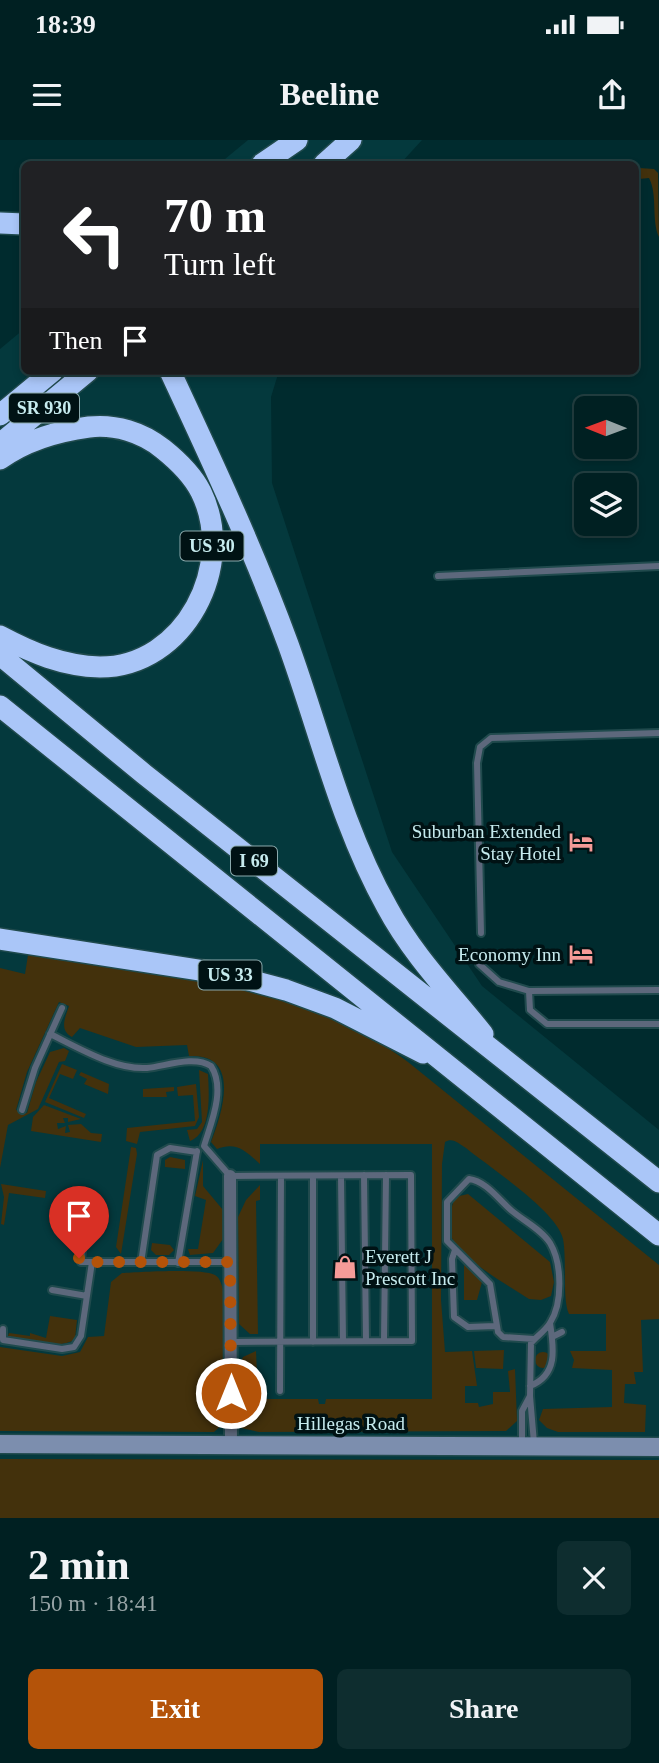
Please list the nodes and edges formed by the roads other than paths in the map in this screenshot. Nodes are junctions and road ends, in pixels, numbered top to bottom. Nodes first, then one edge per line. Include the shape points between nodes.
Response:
1 (297, 140) edge
2 (311, 140) edge
3 (351, 140) edge
4 (266, 161) edge
5 (287, 161) edge
6 (327, 161) edge
7 (0, 223) edge
8 (21, 224) edge
9 (48, 375) edge
10 (83, 375) edge
11 (172, 375) edge
12 (0, 415) edge
13 (0, 444) edge
14 (0, 459) edge
15 (659, 566) edge
16 (438, 576) dead end
17 (0, 636) edge
18 (0, 655) edge
19 (0, 706) edge
20 (659, 733) edge
21 (481, 933) dead end
22 (0, 939) edge
23 (479, 964) dead end
24 (659, 990) edge
25 (529, 991) junction
26 (62, 1009) dead end
27 (659, 1024) edge
28 (50, 1034) junction
29 (445, 1062) junction
30 (509, 1065) junction
31 (22, 1110) dead end
32 (204, 1146) junction
33 (197, 1152) junction
34 (364, 1175) junction
35 (386, 1175) junction
36 (281, 1176) junction
37 (313, 1176) junction
38 (341, 1176) junction
39 (230, 1177) junction
40 (659, 1182) edge
41 (86, 1197) dead end
42 (659, 1235) edge
43 (455, 1250) junction
44 (92, 1262) junction
45 (230, 1262) junction
46 (141, 1263) junction
47 (178, 1263) junction
48 (52, 1290) dead end
49 (87, 1296) junction
50 (550, 1323) junction
51 (495, 1326) junction
52 (4, 1329) dead end
53 (562, 1332) dead end
54 (552, 1337) junction
55 (534, 1339) junction
56 (344, 1341) junction
57 (366, 1341) junction
58 (384, 1341) junction
59 (231, 1342) junction
60 (280, 1342) junction
61 (313, 1342) junction
62 (530, 1386) junction
63 (280, 1391) dead end
64 (530, 1396) junction
65 (0, 1444) edge
66 (231, 1444) junction
67 (528, 1445) junction
68 (659, 1447) edge

1 - 4 highway
2 - 5 highway
3 - 6 highway
7 - 8 highway
9 - 12 highway, SR 930
10 - 13 highway, SR 930
11 - 30 highway via 247,538 355,841 387,908 422,961
14 - 17 highway, US 30 via 63,430 102,426 130,430 184,466 201,492 211,523 213,557 204,592 188,621 163,647 128,663 101,667 68,664 36,655
15 - 16 lane
18 - 30 highway, I 69
19 - 29 highway, I 69
20 - 21 lane via 491,738 480,747
22 - 29 highway, US 33 via 231,975 286,990 335,1008 400,1044
23 - 25 lane via 499,982
24 - 25 lane
25 - 27 lane via 530,1010 547,1024
26 - 28 lane
28 - 31 lane
28 - 32 lane via 137,1068 199,1062 211,1066 216,1106
29 - 42 highway, I 69
30 - 40 highway, I 69
32 - 33 lane
32 - 39 lane
33 - 46 lane via 170,1149 157,1155
33 - 47 lane
34 - 35 lane
34 - 38 lane
34 - 57 lane
35 - 58 lane
35 - 58 lane via 411,1175 412,1341
36 - 37 lane
36 - 39 lane
36 - 60 lane
37 - 38 lane
37 - 61 lane
38 - 56 lane
39 - 45 street
41 - 44 lane via 79,1258 80,1262
43 - 50 lane via 447,1241 447,1202 464,1182 475,1180 549,1242 559,1279
43 - 51 lane via 490,1284
43 - 51 lane via 454,1317 468,1327
44 - 46 lane
44 - 49 lane
45 - 47 lane
45 - 59 street
46 - 47 lane
48 - 49 lane
49 - 52 lane via 81,1336 70,1349 3,1340
50 - 54 lane
50 - 55 lane
51 - 55 lane via 503,1337
53 - 54 lane
54 - 62 lane via 551,1371
55 - 62 lane
56 - 57 lane
56 - 61 lane
57 - 58 lane
59 - 60 lane
59 - 66 street
60 - 61 lane
60 - 63 lane
62 - 64 lane
64 - 67 lane
64 - 67 lane via 522,1410
65 - 66 main road, Hillegas Road
66 - 67 main road, Hillegas Road
67 - 68 main road, Hillegas Road

